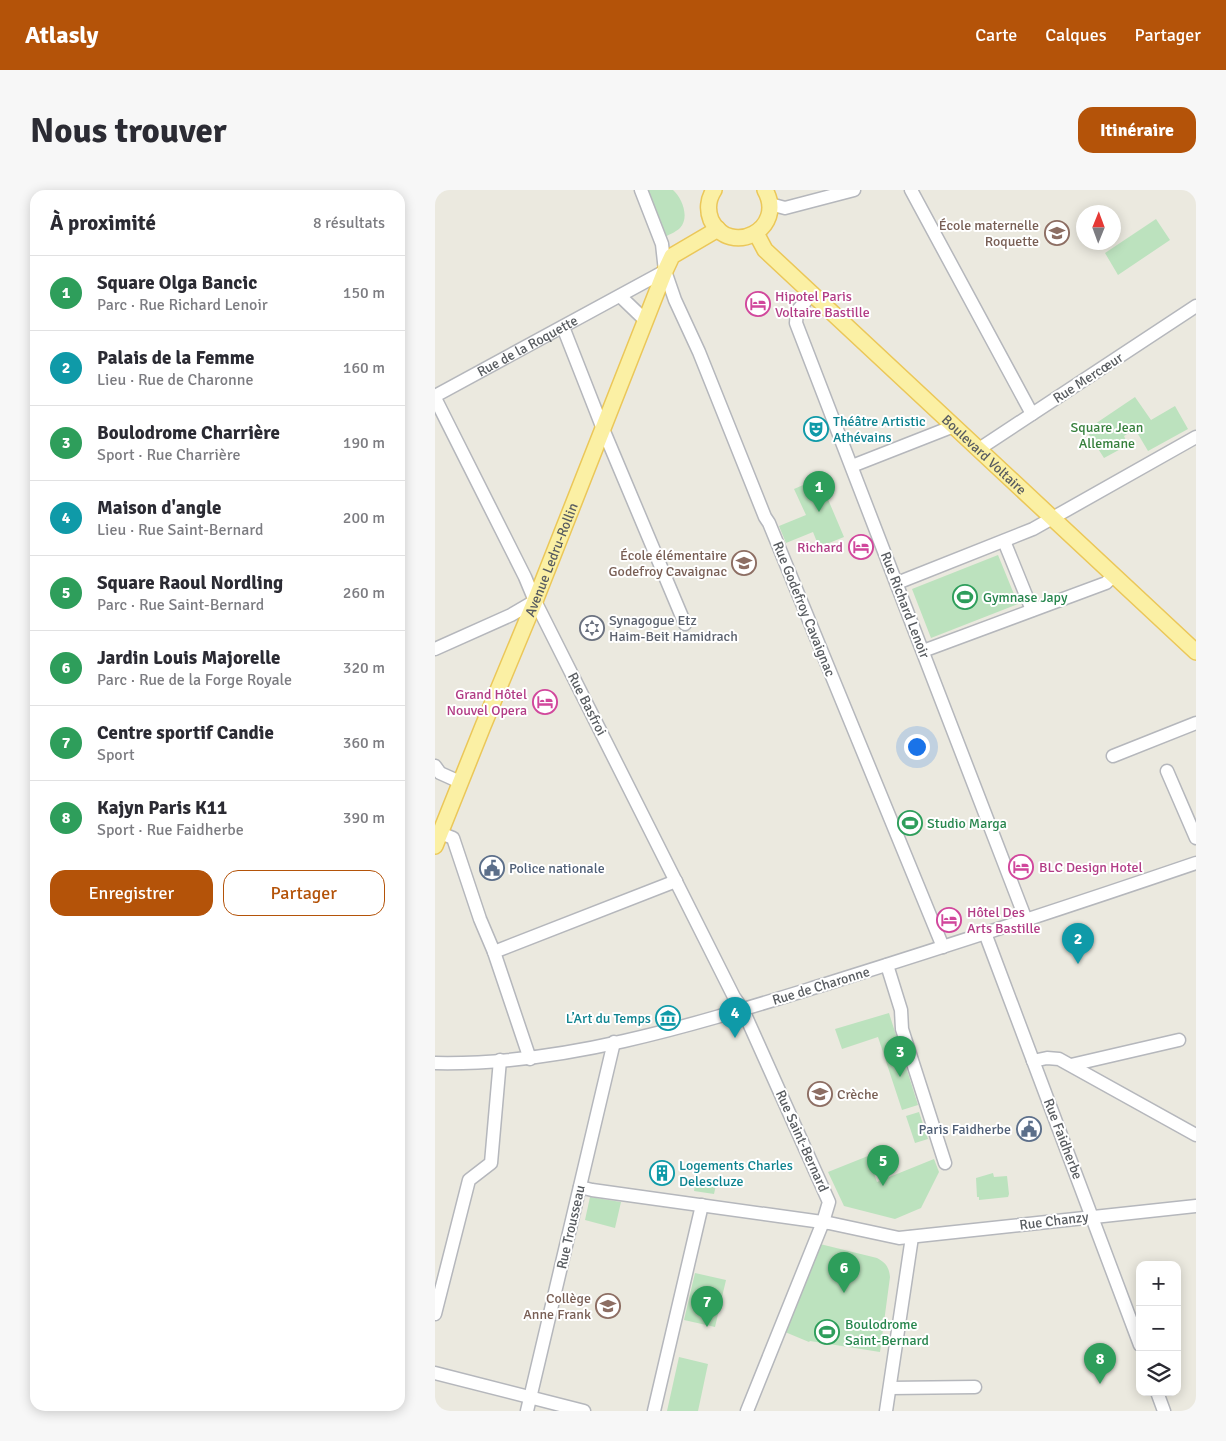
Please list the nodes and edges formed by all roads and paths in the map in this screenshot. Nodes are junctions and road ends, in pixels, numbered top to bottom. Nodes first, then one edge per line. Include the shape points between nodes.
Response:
1 (641, 190) edge
2 (911, 190) edge
3 (846, 191) edge
4 (709, 192) edge
5 (768, 197) edge
6 (718, 229) junction
7 (756, 233) junction
8 (665, 271) junction
9 (813, 293) junction
10 (620, 296) junction
11 (1196, 306) edge
12 (646, 321) junction
13 (563, 327) junction
14 (435, 397) edge
15 (1032, 414) junction
16 (954, 426) junction
17 (603, 428) junction
18 (1196, 437) edge
19 (979, 449) junction
20 (852, 466) junction
21 (1053, 518) junction
22 (1004, 541) junction
23 (1114, 575) junction
24 (897, 583) junction
25 (535, 601) junction
26 (1032, 610) junction
27 (685, 624) dead end
28 (1194, 647) edge
29 (435, 649) edge
30 (923, 651) junction
31 (1196, 723) edge
32 (1113, 756) dead end
33 (435, 766) edge
34 (1167, 771) dead end
35 (460, 782) junction
36 (1196, 838) edge
37 (438, 840) edge
38 (1196, 863) edge
39 (676, 881) junction
40 (1026, 920) junction
41 (985, 934) junction
42 (943, 947) junction
43 (494, 952) junction
44 (887, 965) junction
45 (743, 1010) junction
46 (1179, 1040) dead end
47 (615, 1042) junction
48 (530, 1059) junction
49 (500, 1060) junction
50 (1033, 1061) junction
51 (435, 1063) edge
52 (1071, 1065) junction
53 (1196, 1135) edge
54 (945, 1162) dead end
55 (580, 1187) junction
56 (702, 1204) junction
57 (1196, 1206) edge
58 (1092, 1216) junction
59 (823, 1222) junction
60 (912, 1237) junction
61 (435, 1314) edge
62 (1136, 1334) edge
63 (435, 1373) edge
64 (975, 1387) dead end
65 (890, 1388) junction
66 (531, 1396) junction
67 (1159, 1396) edge
68 (527, 1411) edge
69 (584, 1411) edge
70 (654, 1411) edge
71 (747, 1411) edge
72 (886, 1411) edge
73 (1165, 1411) edge

1 - 8 street, Rue Godefroy Cavaignac via 662,244
2 - 15 street
3 - 5 street via 785,208
4 - 6 main road via 709,212
5 - 7 main road via 768,220
6 - 7 main road via 736,238
6 - 8 main road, Rue de la Roquette via 672,256
7 - 9 main road, Boulevard Voltaire via 765,250
8 - 10 street, Rue de la Roquette
8 - 12 main road, Avenue Ledru-Rollin
8 - 42 street, Rue Godefroy Cavaignac
9 - 16 main road, Boulevard Voltaire
9 - 20 street, Rue Richard Lenoir via 797,311 796,322
10 - 12 street
10 - 13 street, Rue de la Roquette
11 - 15 street, Rue Mercœur
12 - 17 main road, Avenue Ledru-Rollin
13 - 14 street, Rue de la Roquette
13 - 17 street
14 - 25 street, Rue Basfroi
15 - 19 street, Rue Mercœur
16 - 19 main road, Boulevard Voltaire
16 - 20 street
17 - 25 main road, Avenue Ledru-Rollin
17 - 27 street
18 - 21 street
19 - 21 main road, Boulevard Voltaire
20 - 24 street, Rue Richard Lenoir
21 - 22 street
21 - 23 main road, Boulevard Voltaire
22 - 24 street
22 - 26 street
23 - 26 street via 1106,583
23 - 28 main road, Boulevard Voltaire
24 - 30 street, Rue Richard Lenoir
25 - 29 street
25 - 35 main road, Avenue Ledru-Rollin
25 - 39 street, Rue Basfroi
26 - 30 street
30 - 40 street, Rue Richard Lenoir
31 - 32 street
33 - 35 street via 440,773
34 - 36 street
35 - 37 main road, Avenue Ledru-Rollin
37 - 43 street via 453,838
38 - 40 street, Rue de Charonne
39 - 43 street
39 - 45 street, Rue Basfroi
40 - 41 street, Rue de Charonne
41 - 42 street, Rue de Charonne
41 - 50 street, Rue Faidherbe
42 - 44 street, Rue de Charonne
43 - 48 street
44 - 45 street, Rue de Charonne
44 - 54 street via 901,1010 902,1029
45 - 47 street, Rue de Charonne
45 - 59 street, Rue Saint-Bernard via 829,1202
46 - 52 street
47 - 48 street, Rue de Charonne
47 - 55 street, Rue Trousseau
48 - 49 street, Rue de Charonne
49 - 51 street, Rue de Charonne
49 - 61 street via 491,1163 469,1180
50 - 52 street via 1059,1059
50 - 58 street, Rue Faidherbe
52 - 53 street
55 - 56 street
55 - 66 street, Rue Trousseau
56 - 59 street
56 - 70 street
57 - 58 street, Rue Chanzy
58 - 60 street, Rue Chanzy
58 - 62 street, Rue Faidherbe
59 - 60 street via 891,1237
59 - 71 street, Rue Saint-Bernard
60 - 65 street
63 - 66 street
64 - 65 street
65 - 72 street
66 - 68 street, Rue Trousseau
66 - 69 street
67 - 73 street

